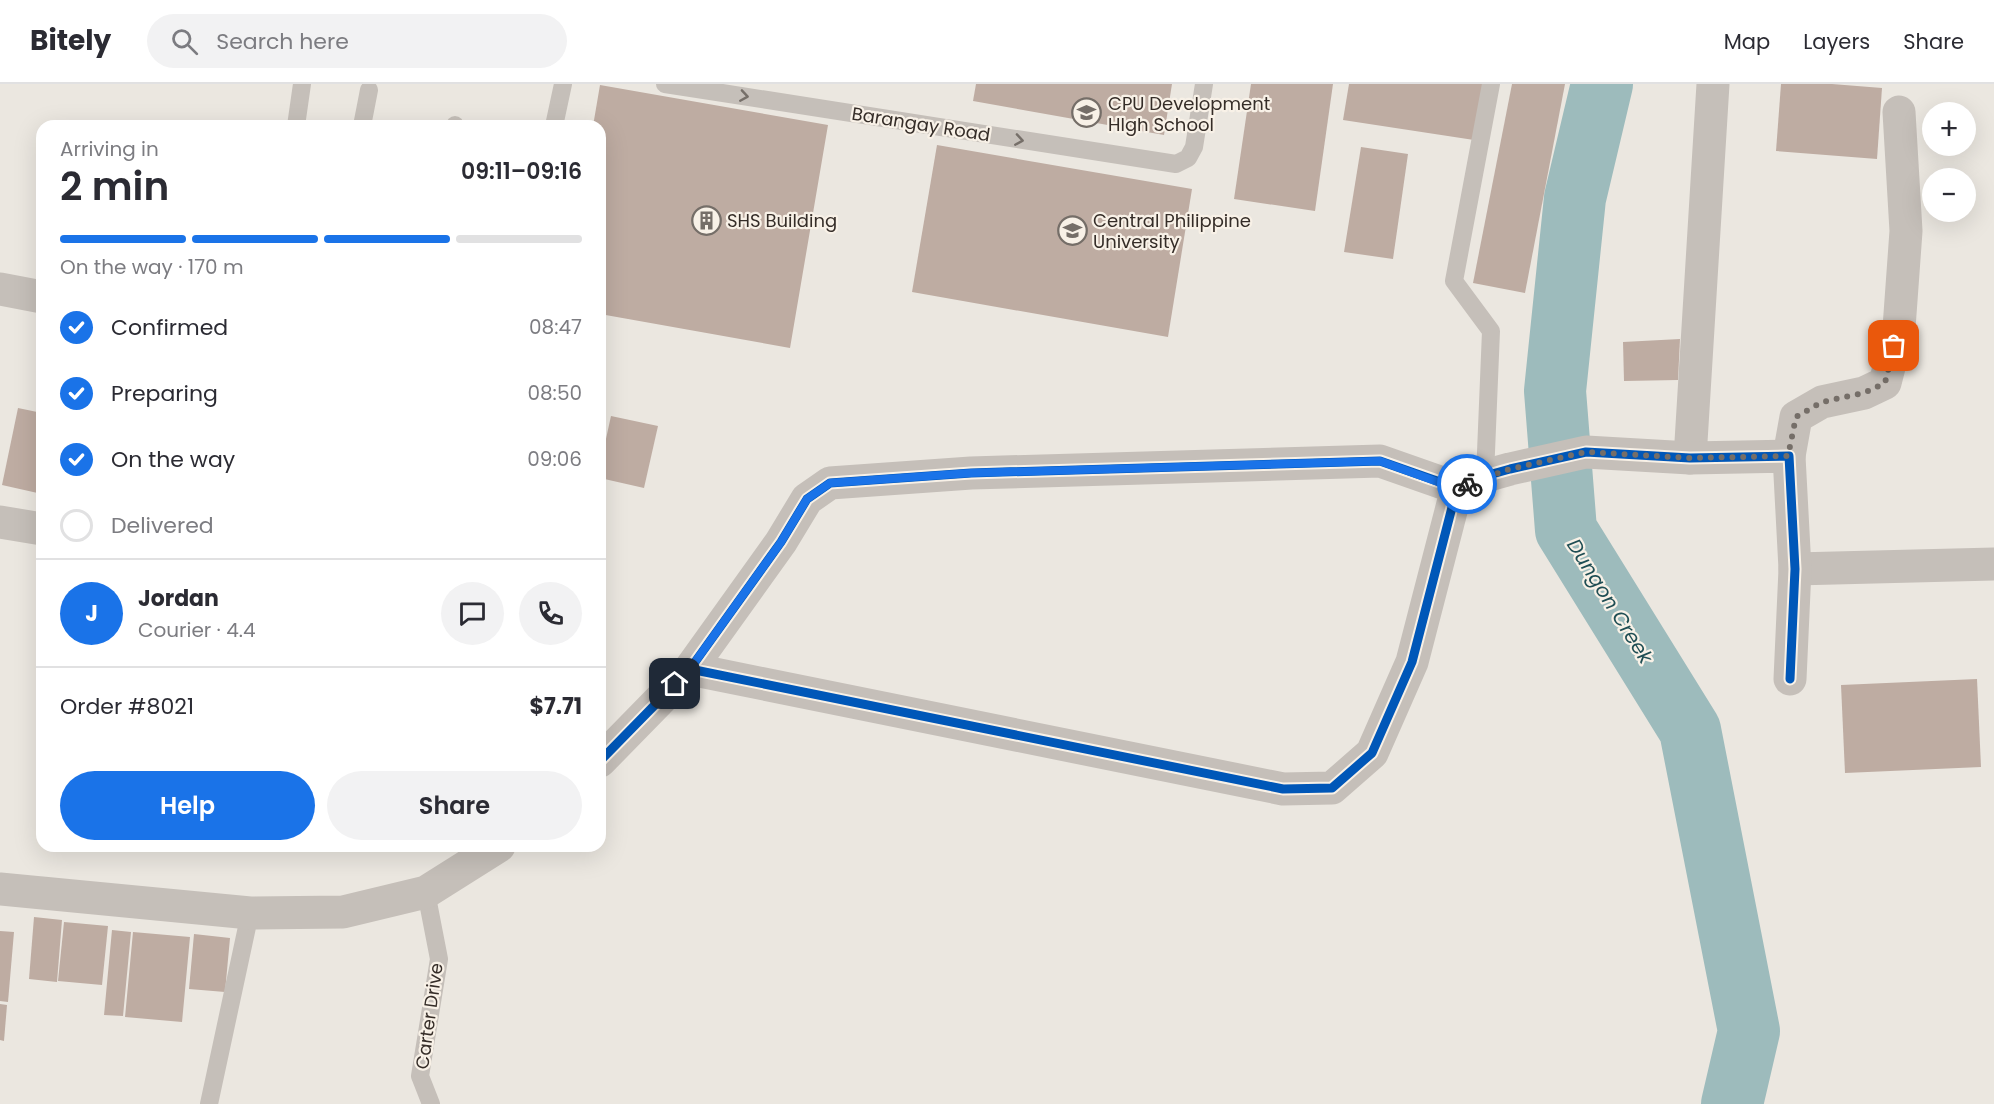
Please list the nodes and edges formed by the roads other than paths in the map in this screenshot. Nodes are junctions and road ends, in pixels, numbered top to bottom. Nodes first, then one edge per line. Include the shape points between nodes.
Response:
1 (302, 84) edge
2 (562, 84) edge
3 (665, 84) edge
4 (1204, 84) edge
5 (1491, 84) edge
6 (1713, 84) edge
7 (369, 90) dead end
8 (1899, 112) dead end
9 (297, 120) edge
10 (363, 120) edge
11 (555, 120) edge
12 (0, 289) edge
13 (36, 296) edge
14 (1788, 456) junction
15 (1690, 458) junction
16 (1484, 478) junction
17 (0, 522) edge
18 (36, 527) edge
19 (1994, 564) edge
20 (1795, 569) junction
21 (690, 669) junction
22 (1790, 679) dead end
23 (606, 755) edge
24 (489, 852) edge
25 (0, 889) edge
26 (426, 892) junction
27 (250, 913) junction
28 (209, 1104) edge
29 (431, 1104) edge

1 - 9 lane
2 - 11 lane
3 -> 4 lane, Barangay Road via 1176,164 1188,158 1194,147
5 - 16 lane via 1454,281 1491,331
6 - 15 street
7 - 10 lane
8 - 14 street via 1906,231 1899,328 1885,383 1864,393 1822,402 1796,417
12 - 13 street
14 - 15 street
14 - 20 street
15 - 16 street via 1586,452
16 - 21 street via 1380,461 971,473 830,483 807,499
16 - 21 street via 1372,753 1332,788 1283,789
17 - 18 street
19 - 20 street
20 - 22 street
21 - 23 street
24 - 26 street
25 - 27 street
26 - 27 street via 343,912
26 - 29 lane, Carter Drive via 439,959 420,1076
27 - 28 lane

